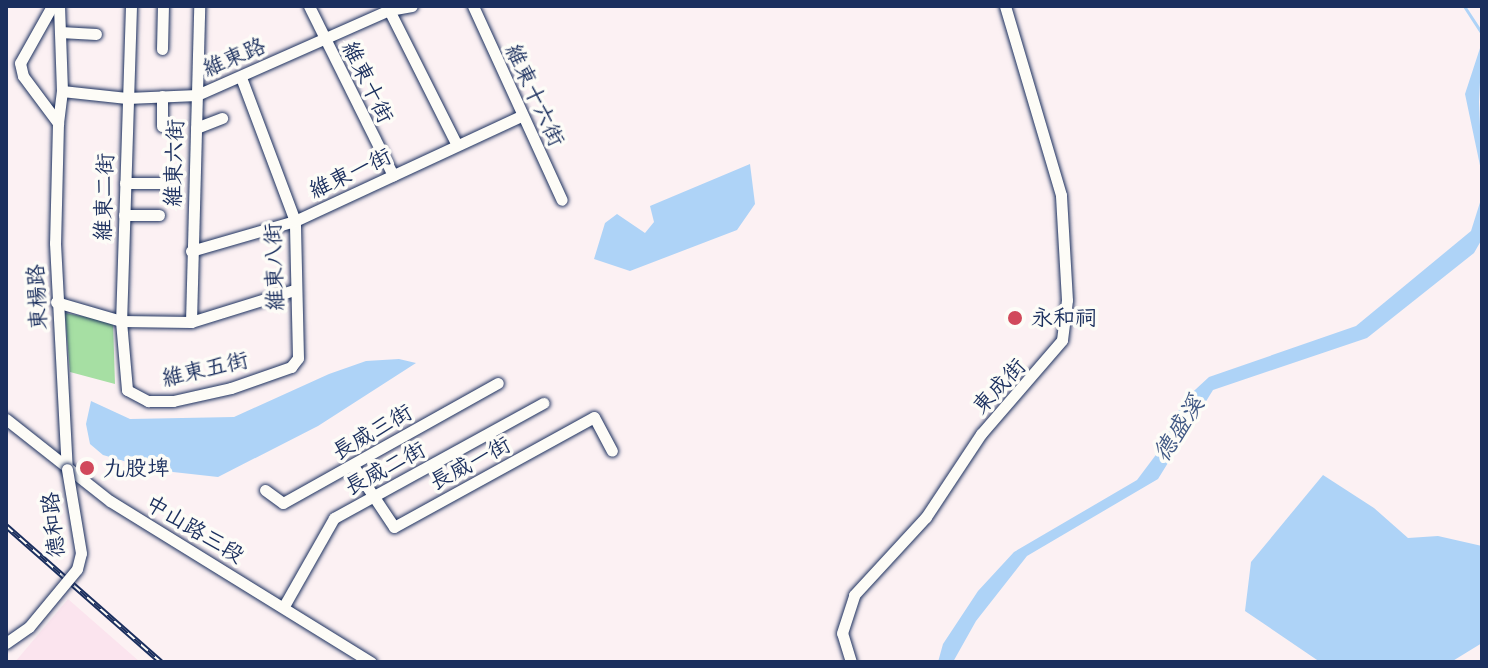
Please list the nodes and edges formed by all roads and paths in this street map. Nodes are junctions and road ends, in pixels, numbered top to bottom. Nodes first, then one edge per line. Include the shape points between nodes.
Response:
1 (52, 6) edge
2 (59, 6) edge
3 (131, 6) edge
4 (163, 6) edge
5 (199, 6) edge
6 (309, 6) edge
7 (412, 6) edge
8 (473, 6) edge
9 (1005, 6) edge
10 (389, 10) junction
11 (60, 32) junction
12 (96, 34) dead end
13 (324, 39) junction
14 (162, 49) dead end
15 (241, 77) junction
16 (62, 91) junction
17 (197, 95) junction
18 (162, 96) junction
19 (127, 98) junction
20 (521, 116) junction
21 (222, 118) dead end
22 (58, 123) junction
23 (162, 126) dead end
24 (196, 128) junction
25 (456, 143) junction
26 (393, 175) junction
27 (125, 183) junction
28 (161, 183) dead end
29 (562, 200) dead end
30 (124, 215) junction
31 (159, 215) dead end
32 (295, 221) junction
33 (191, 251) junction
34 (294, 290) junction
35 (56, 302) junction
36 (121, 321) junction
37 (191, 322) junction
38 (291, 367) joint
39 (498, 383) dead end
40 (127, 390) joint
41 (543, 403) dead end
42 (6, 419) edge
43 (612, 451) dead end
44 (354, 467) junction
45 (67, 469) junction
46 (265, 490) dead end
47 (376, 497) junction
48 (284, 606) junction
49 (6, 643) edge
50 (371, 662) edge
51 (851, 662) edge

1 - 22 street via 20,63 23,76
2 - 11 street, 東楊路
3 - 19 street, 維東二街
4 - 14 street
5 - 17 street, 維東六街
6 - 13 street, 維東十街
7 - 10 street, 維東路
8 - 20 street, 維東十六街
9 - 51 street, 東成街 via 1061,195 1067,300 1062,340 981,434 926,517 854,595 842,633
10 - 13 street, 維東路
10 - 25 street
11 - 12 street
11 - 16 street, 東楊路
13 - 15 street, 維東路
13 - 26 street, 維東十街
15 - 17 street, 維東路
15 - 32 street, 維東八街
16 - 19 street, 維東路
16 - 22 street, 東楊路
17 - 18 street, 維東路
17 - 24 street, 維東六街
18 - 19 street, 維東路
18 - 23 street
19 - 27 street, 維東二街
20 - 25 street, 維東一街
20 - 29 street, 維東十六街
21 - 24 street
22 - 35 street, 東楊路
24 - 33 street, 維東六街
25 - 26 street, 維東一街
26 - 32 street, 維東一街
27 - 28 street
27 - 30 street, 維東二街
30 - 31 street
30 - 36 street, 維東二街
32 - 33 street, 維東一街
32 - 34 street, 維東八街
33 - 37 street, 維東六街
34 - 37 street
34 - 38 street, 維東八街 via 298,358
35 - 36 street
35 - 45 street, 東楊路
36 - 37 street
36 - 40 street, 維東二街
38 - 40 street, 維東五街 via 173,401 148,401
39 - 44 street, 長威三街
41 - 47 street, 長威二街
42 - 45 street, 中山路三段
43 - 47 street, 長威一街 via 594,417 394,527
44 - 46 street, 長威三街 via 283,503
44 - 47 street, 長威一街
45 - 48 street, 中山路三段
45 - 49 street, 德和路, bridge via 81,553 77,569 29,627
47 - 48 street, 長威二街 via 334,518
48 - 50 street, 中山路三段

